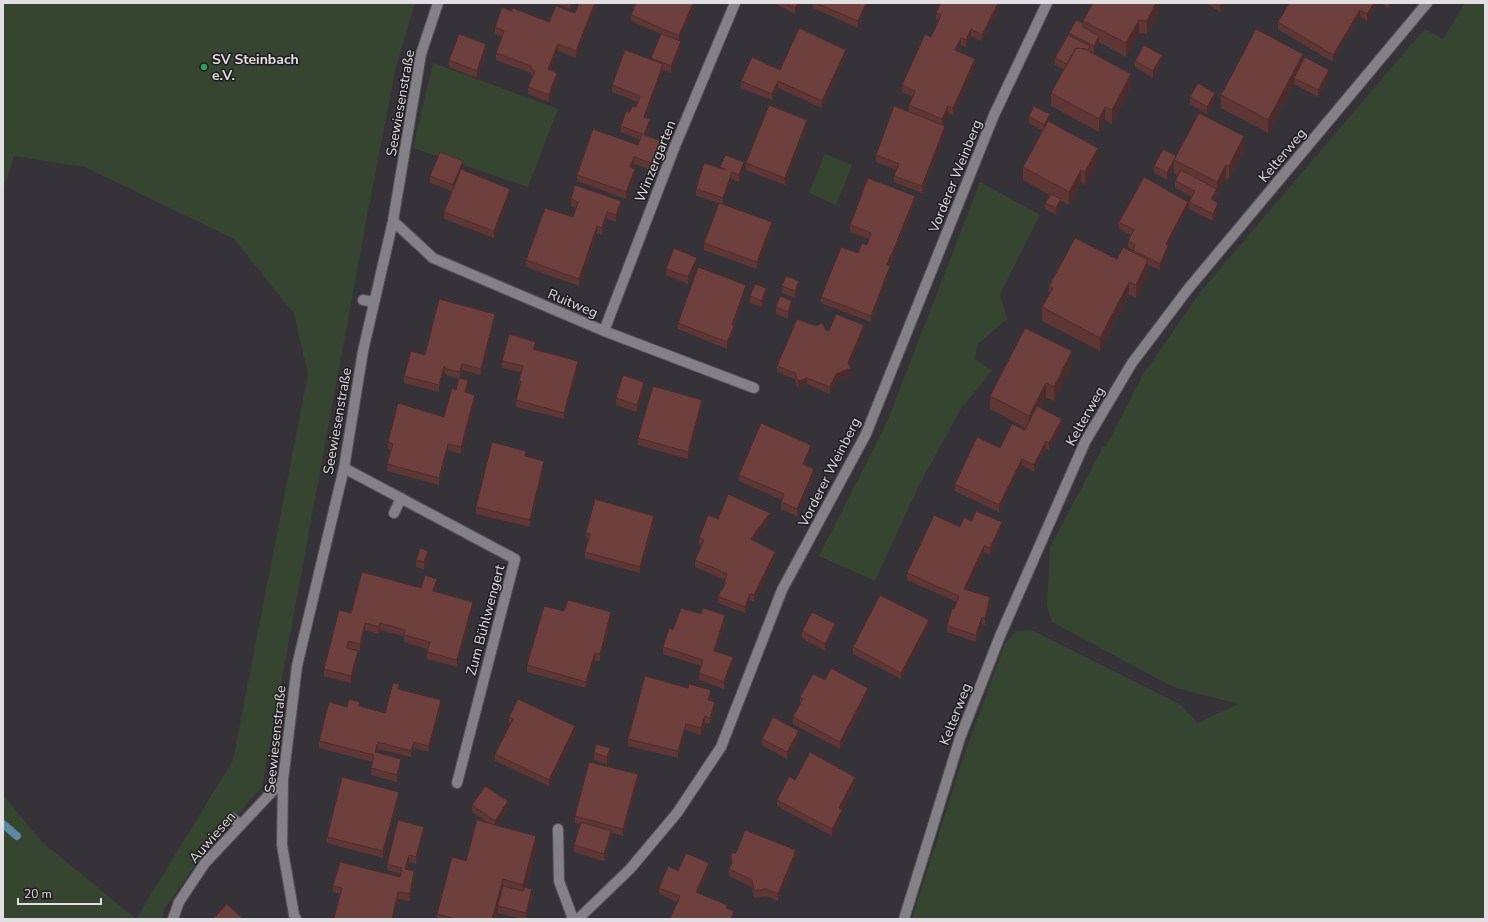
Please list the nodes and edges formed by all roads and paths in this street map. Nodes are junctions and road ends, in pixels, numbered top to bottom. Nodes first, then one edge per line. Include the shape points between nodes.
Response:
1 (438, 3) edge
2 (735, 3) edge
3 (1047, 3) edge
4 (1427, 3) edge
5 (393, 222) junction
6 (364, 300) dead end
7 (374, 302) junction
8 (604, 331) junction
9 (754, 388) dead end
10 (344, 468) junction
11 (401, 498) junction
12 (394, 513) dead end
13 (283, 780) junction
14 (457, 783) dead end
15 (232, 818) dead end
16 (241, 825) junction
17 (558, 829) dead end
18 (173, 919) edge
19 (296, 919) edge
20 (573, 919) edge
21 (578, 919) edge
22 (904, 919) edge

1 - 5 street, Seewiesenstraße via 421,54
2 - 8 street, Winzergarten via 675,146
3 - 21 street, Vorderer Weinberg via 994,115 866,434 782,590 721,748 677,813 654,841 630,869
4 - 22 street, Kelterweg via 1188,289 1132,363 1085,442 1000,636 960,738
5 - 7 street, Seewiesenstraße
5 - 8 street, Ruitweg via 433,258
6 - 7 street
7 - 10 street, Seewiesenstraße
8 - 9 street, Ruitweg
10 - 11 street, Zum Bühlwengert
10 - 13 street, Seewiesenstraße via 297,666
11 - 12 street
11 - 14 street, Zum Bühlwengert via 516,559
13 - 16 street, Auwiesen
13 - 19 street, Seewiesenstraße via 282,845
15 - 16 street
16 - 18 street, Auwiesen via 205,863 179,902
17 - 20 street via 559,881

